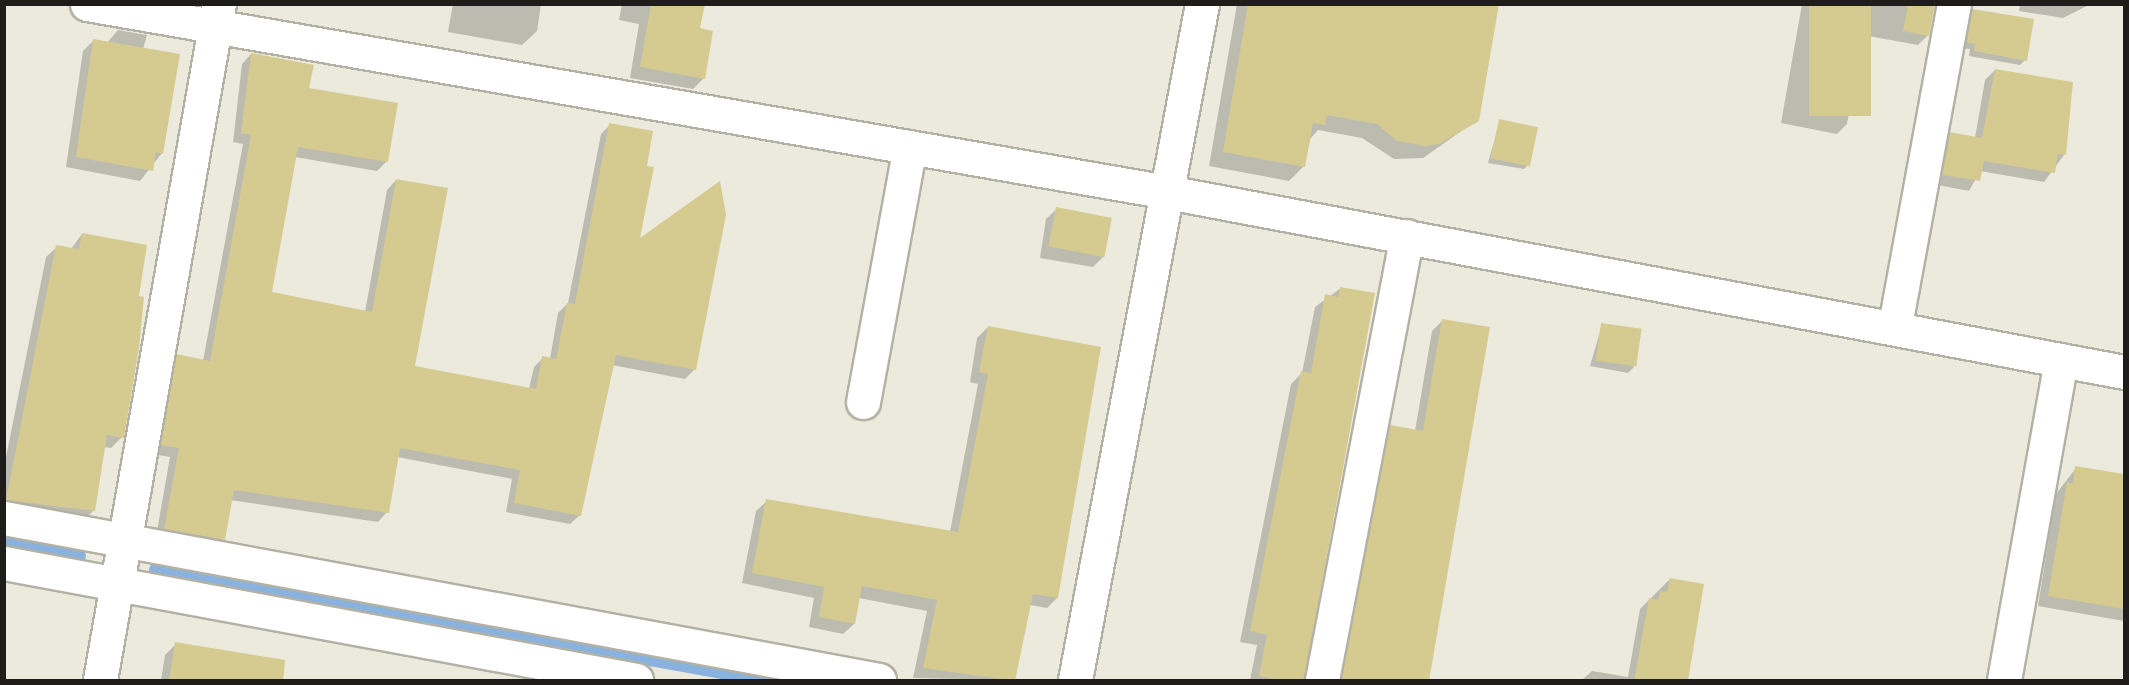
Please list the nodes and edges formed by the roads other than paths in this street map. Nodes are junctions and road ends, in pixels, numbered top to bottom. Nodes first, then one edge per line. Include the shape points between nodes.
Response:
1 (87, 4) edge
2 (1202, 4) edge
3 (1954, 4) edge
4 (217, 14) edge
5 (910, 147) junction
6 (1167, 192) junction
7 (1407, 236) junction
8 (1895, 325) junction
9 (2061, 360) junction
10 (2124, 372) edge
11 (863, 402) dead end
12 (4, 518) edge
13 (126, 542) junction
14 (4, 563) edge
15 (117, 584) junction
16 (100, 681) edge
17 (636, 681) edge
18 (879, 681) edge
19 (1075, 681) edge
20 (1322, 681) edge
21 (2004, 681) edge

1 - 4 street
2 - 6 street
3 - 8 street
4 - 5 street
4 - 13 street
5 - 6 street
5 - 11 street
6 - 7 street
6 - 19 street
7 - 8 street
7 - 20 street
8 - 9 street
9 - 10 street
9 - 21 street
12 - 13 street
13 - 15 street
13 - 18 street
14 - 15 street
15 - 16 street
15 - 17 street

